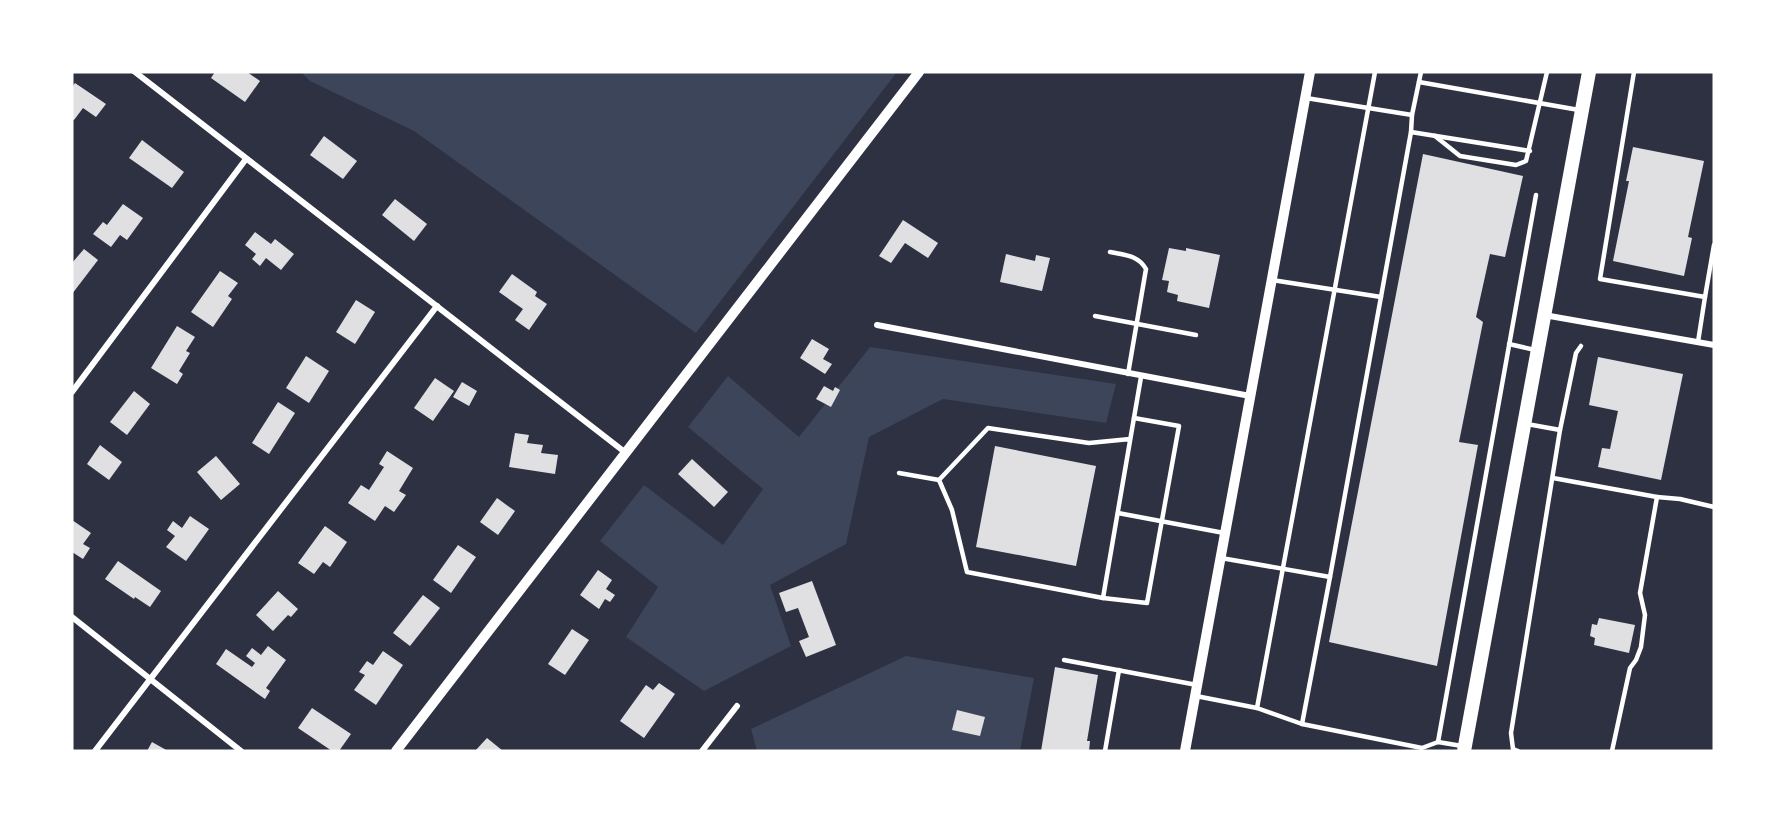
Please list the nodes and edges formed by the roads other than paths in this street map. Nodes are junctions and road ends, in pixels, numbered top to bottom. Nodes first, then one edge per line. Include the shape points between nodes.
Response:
1 (135, 72) edge
2 (919, 72) edge
3 (1310, 72) edge
4 (1375, 72) edge
5 (1421, 72) edge
6 (1547, 72) edge
7 (1588, 72) edge
8 (1634, 72) edge
9 (1419, 82) junction
10 (1306, 98) junction
11 (1541, 103) junction
12 (1368, 108) junction
13 (1581, 111) junction
14 (1412, 115) junction
15 (1411, 132) junction
16 (1435, 136) junction
17 (1530, 151) junction
18 (246, 159) junction
19 (1536, 195) dead end
20 (1714, 245) edge
21 (1110, 252) dead end
22 (1272, 280) junction
23 (1334, 288) junction
24 (1381, 297) junction
25 (1705, 297) junction
26 (437, 306) junction
27 (1544, 315) junction
28 (1095, 316) dead end
29 (1136, 323) junction
30 (877, 326) dead end
31 (1196, 335) dead end
32 (1698, 342) junction
33 (1509, 344) junction
34 (1714, 345) edge
35 (1581, 346) dead end
36 (1537, 350) junction
37 (1128, 374) junction
38 (1141, 377) junction
39 (72, 392) edge
40 (1250, 396) junction
41 (1134, 418) junction
42 (1524, 423) junction
43 (1560, 430) junction
44 (1130, 439) junction
45 (626, 453) junction
46 (899, 473) dead end
47 (1553, 478) junction
48 (939, 480) junction
49 (1657, 498) junction
50 (1714, 507) edge
51 (1118, 513) junction
52 (1162, 521) junction
53 (1225, 534) junction
54 (1221, 558) junction
55 (1283, 569) junction
56 (1330, 577) junction
57 (1103, 598) junction
58 (72, 617) edge
59 (1064, 660) dead end
60 (1119, 670) junction
61 (152, 679) junction
62 (1196, 690) junction
63 (737, 706) dead end
64 (1257, 708) junction
65 (1302, 724) junction
66 (1438, 742) junction
67 (1464, 749) edge
68 (95, 751) edge
69 (241, 751) edge
70 (396, 751) edge
71 (702, 751) edge
72 (1105, 751) edge
73 (1185, 751) edge
74 (1518, 751) edge
75 (1612, 751) edge

1 - 18 street
2 - 45 street
3 - 10 street
4 - 12 lane
5 - 9 lane
6 - 11 lane
7 - 13 main road
8 - 25 lane via 1600,279
9 - 11 lane
9 - 14 lane
10 - 12 lane
10 - 22 street
11 - 13 lane
11 - 17 lane
12 - 14 lane
12 - 23 lane
13 - 27 main road
14 - 15 lane
15 - 16 lane
15 - 24 lane
16 - 17 lane
16 - 17 lane via 1460,156 1516,165 1526,161
18 - 26 street
18 - 39 street
19 - 33 lane
20 - 25 lane
21 - 29 lane via 1134,256 1146,269
22 - 23 lane
22 - 40 street
23 - 24 lane
23 - 55 lane
24 - 56 lane
25 - 32 lane
26 - 45 street
26 - 61 street
27 - 32 street
27 - 36 main road
28 - 29 lane
29 - 31 lane
29 - 37 lane
30 - 37 street
32 - 34 street
33 - 36 lane
33 - 66 lane
35 - 43 lane via 1576,353
36 - 42 main road
37 - 38 street
38 - 40 street
38 - 41 lane
40 - 53 street
41 - 44 lane
41 - 52 lane via 1179,426
42 - 43 lane
42 - 67 main road
43 - 47 lane
44 - 48 lane via 1089,442 988,428
44 - 51 lane
45 - 70 street
46 - 48 lane
47 - 49 lane
47 - 74 lane via 1511,733 1513,749
48 - 57 lane via 952,510 967,572
49 - 50 lane
49 - 75 lane via 1640,593 1646,615 1641,647 1630,668
51 - 52 lane
51 - 57 lane
52 - 53 lane
52 - 57 lane via 1147,603
53 - 54 street
54 - 55 lane
54 - 62 street
55 - 56 lane
55 - 64 lane
56 - 65 lane
58 - 61 street
59 - 60 lane
60 - 62 lane
60 - 72 lane
61 - 68 street
61 - 69 street
62 - 64 lane
62 - 73 street
63 - 71 street
64 - 65 lane
65 - 66 lane via 1422,748
66 - 67 lane

